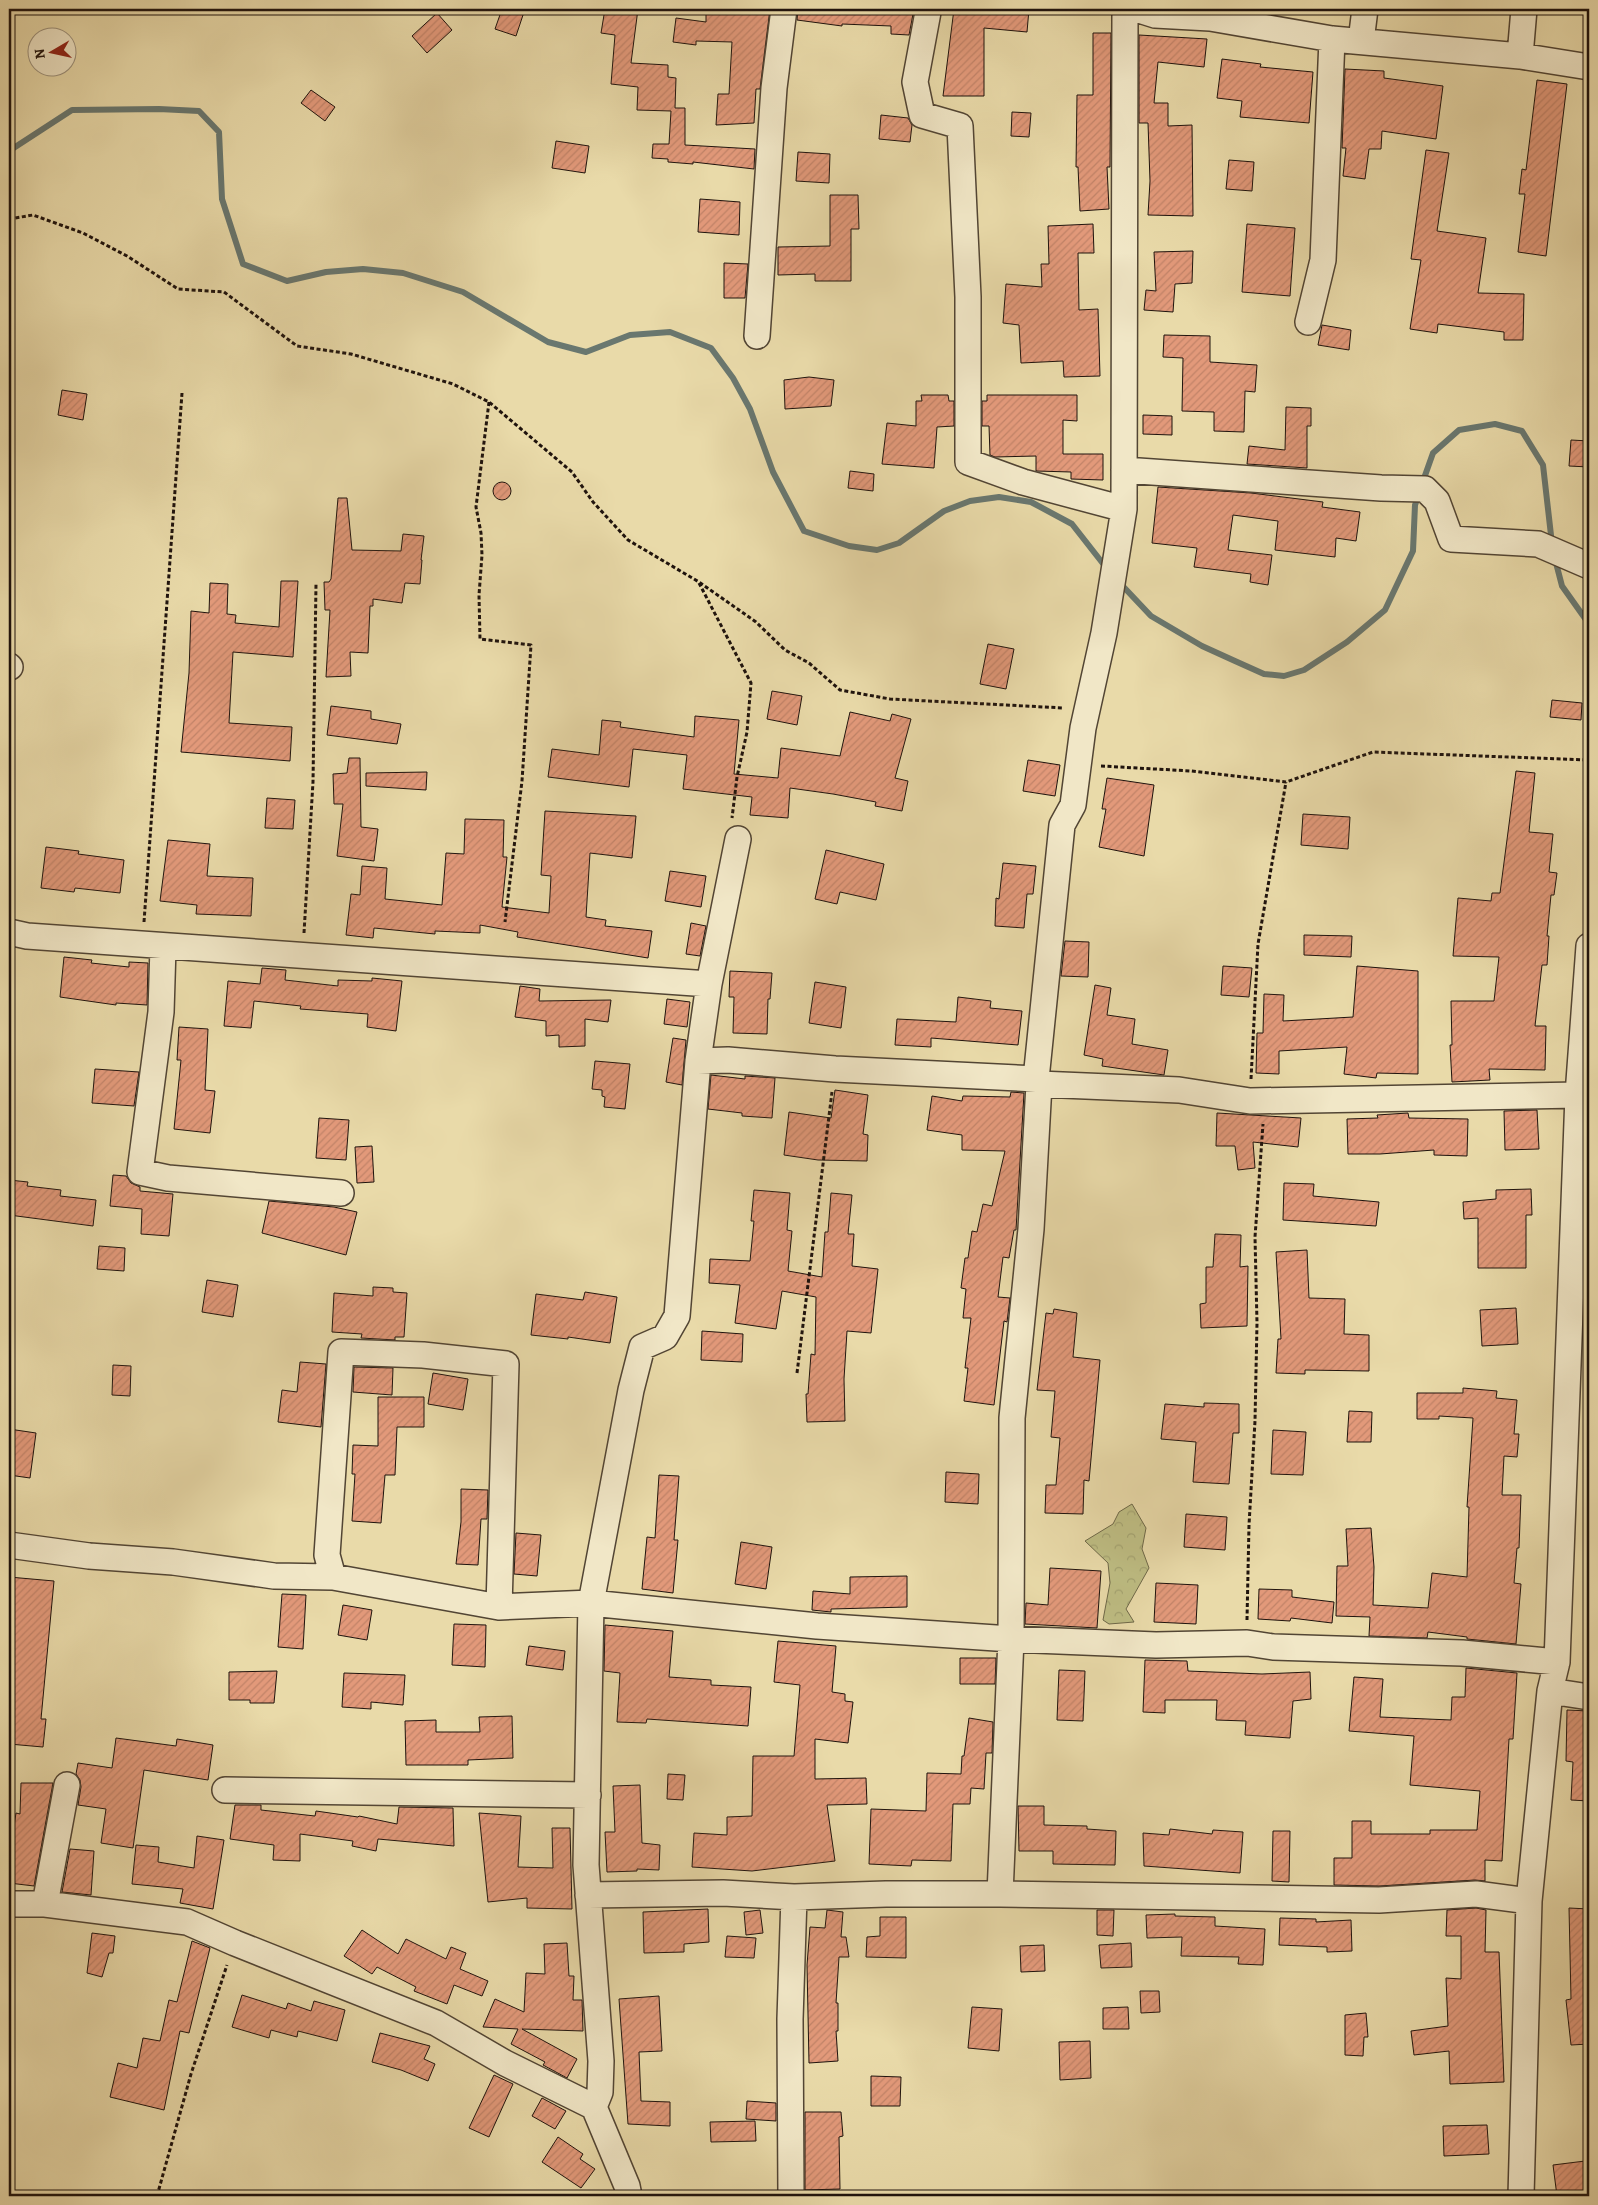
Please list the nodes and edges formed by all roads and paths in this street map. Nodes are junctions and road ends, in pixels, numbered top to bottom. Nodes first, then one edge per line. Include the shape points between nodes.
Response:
1 (784, 9) edge
2 (1125, 9) edge
3 (1136, 9) edge
4 (1365, 9) edge
5 (1524, 9) edge
6 (928, 12) dead end
7 (1211, 14) edge
8 (1332, 39) junction
9 (1362, 41) junction
10 (1520, 56) junction
11 (1589, 68) edge
12 (9, 219) edge
13 (1308, 322) dead end
14 (757, 336) dead end
15 (182, 393) dead end
16 (489, 402) junction
17 (1124, 470) junction
18 (1124, 509) junction
19 (1589, 566) edge
20 (699, 582) junction
21 (316, 584) dead end
22 (1083, 728) junction
23 (1589, 760) edge
24 (1094, 764) dead end
25 (1286, 782) junction
26 (738, 840) joint
27 (505, 922) dead end
28 (9, 932) edge
29 (152, 946) junction
30 (1589, 946) edge
31 (302, 956) junction
32 (709, 984) junction
33 (698, 1061) junction
34 (835, 1069) junction
35 (1037, 1082) junction
36 (1578, 1095) junction
37 (1257, 1101) junction
38 (341, 1193) dead end
39 (797, 1373) dead end
40 (9, 1545) edge
41 (333, 1577) junction
42 (591, 1603) junction
43 (498, 1607) junction
44 (1011, 1639) junction
45 (1247, 1643) junction
46 (1557, 1662) junction
47 (1550, 1691) junction
48 (1589, 1697) edge
49 (67, 1785) dead end
50 (226, 1790) dead end
51 (588, 1795) junction
52 (1000, 1894) junction
53 (588, 1895) junction
54 (794, 1897) junction
55 (1529, 1901) junction
56 (9, 1904) edge
57 (45, 1904) junction
58 (235, 1943) junction
59 (594, 2108) junction
60 (157, 2196) edge
61 (629, 2196) edge
62 (791, 2196) edge
63 (1521, 2196) edge

1 - 14 street via 774,88
2 - 17 street
3 - 7 street via 1155,15
4 - 9 street
5 - 10 street
6 - 18 street via 915,82 922,115 960,126 968,297 968,462 1023,482
7 - 8 street
8 - 9 street
8 - 13 street via 1322,260
9 - 10 street
10 - 11 street
12 - 16 path via 33,215 83,234 127,256 178,289 224,292 297,346 351,354 453,384
15 - 29 path
16 - 20 path via 572,472 593,502 628,540
16 - 27 path via 476,507 482,548 480,639 531,645 522,781
17 - 18 street
17 - 19 street via 1425,489 1436,501 1451,539 1538,544
18 - 22 street via 1104,633
20 - 22 path via 756,622 785,650 809,663 840,690 890,699 1071,709
20 - 26 path via 751,683 747,732 732,820
21 - 31 path via 313,782
22 - 35 street via 1073,805 1062,825
23 - 25 path via 1373,752
24 - 25 path
25 - 37 path via 1258,944
26 - 32 street
28 - 29 street
29 - 31 street
29 - 38 street via 161,1012 140,1172 168,1178
30 - 36 street
31 - 32 street
32 - 33 street
33 - 34 street via 728,1060
33 - 42 street via 677,1316 665,1337 642,1347 629,1398
34 - 35 street
34 - 39 path
35 - 37 street via 1179,1090
35 - 44 street via 1031,1229 1012,1418
36 - 37 street
36 - 46 street
37 - 45 path via 1255,1237 1258,1323
40 - 41 street via 274,1576
41 - 43 street
41 - 43 street via 327,1555 341,1352 423,1355 506,1364
42 - 43 street
42 - 44 street via 817,1626
42 - 51 street
44 - 45 street via 1156,1645
44 - 52 street
45 - 46 street via 1273,1647 1462,1653
46 - 47 street
47 - 48 street
47 - 55 street
49 - 57 street
50 - 51 street
51 - 53 street
52 - 54 street
52 - 55 street via 1379,1900 1476,1894
53 - 54 street via 723,1893
53 - 59 street via 601,2061 600,2092
54 - 62 street via 790,2019
55 - 63 street
56 - 57 street
57 - 58 street via 187,1922
58 - 59 street via 436,2023 505,2063
58 - 60 path via 191,2074
59 - 61 street

